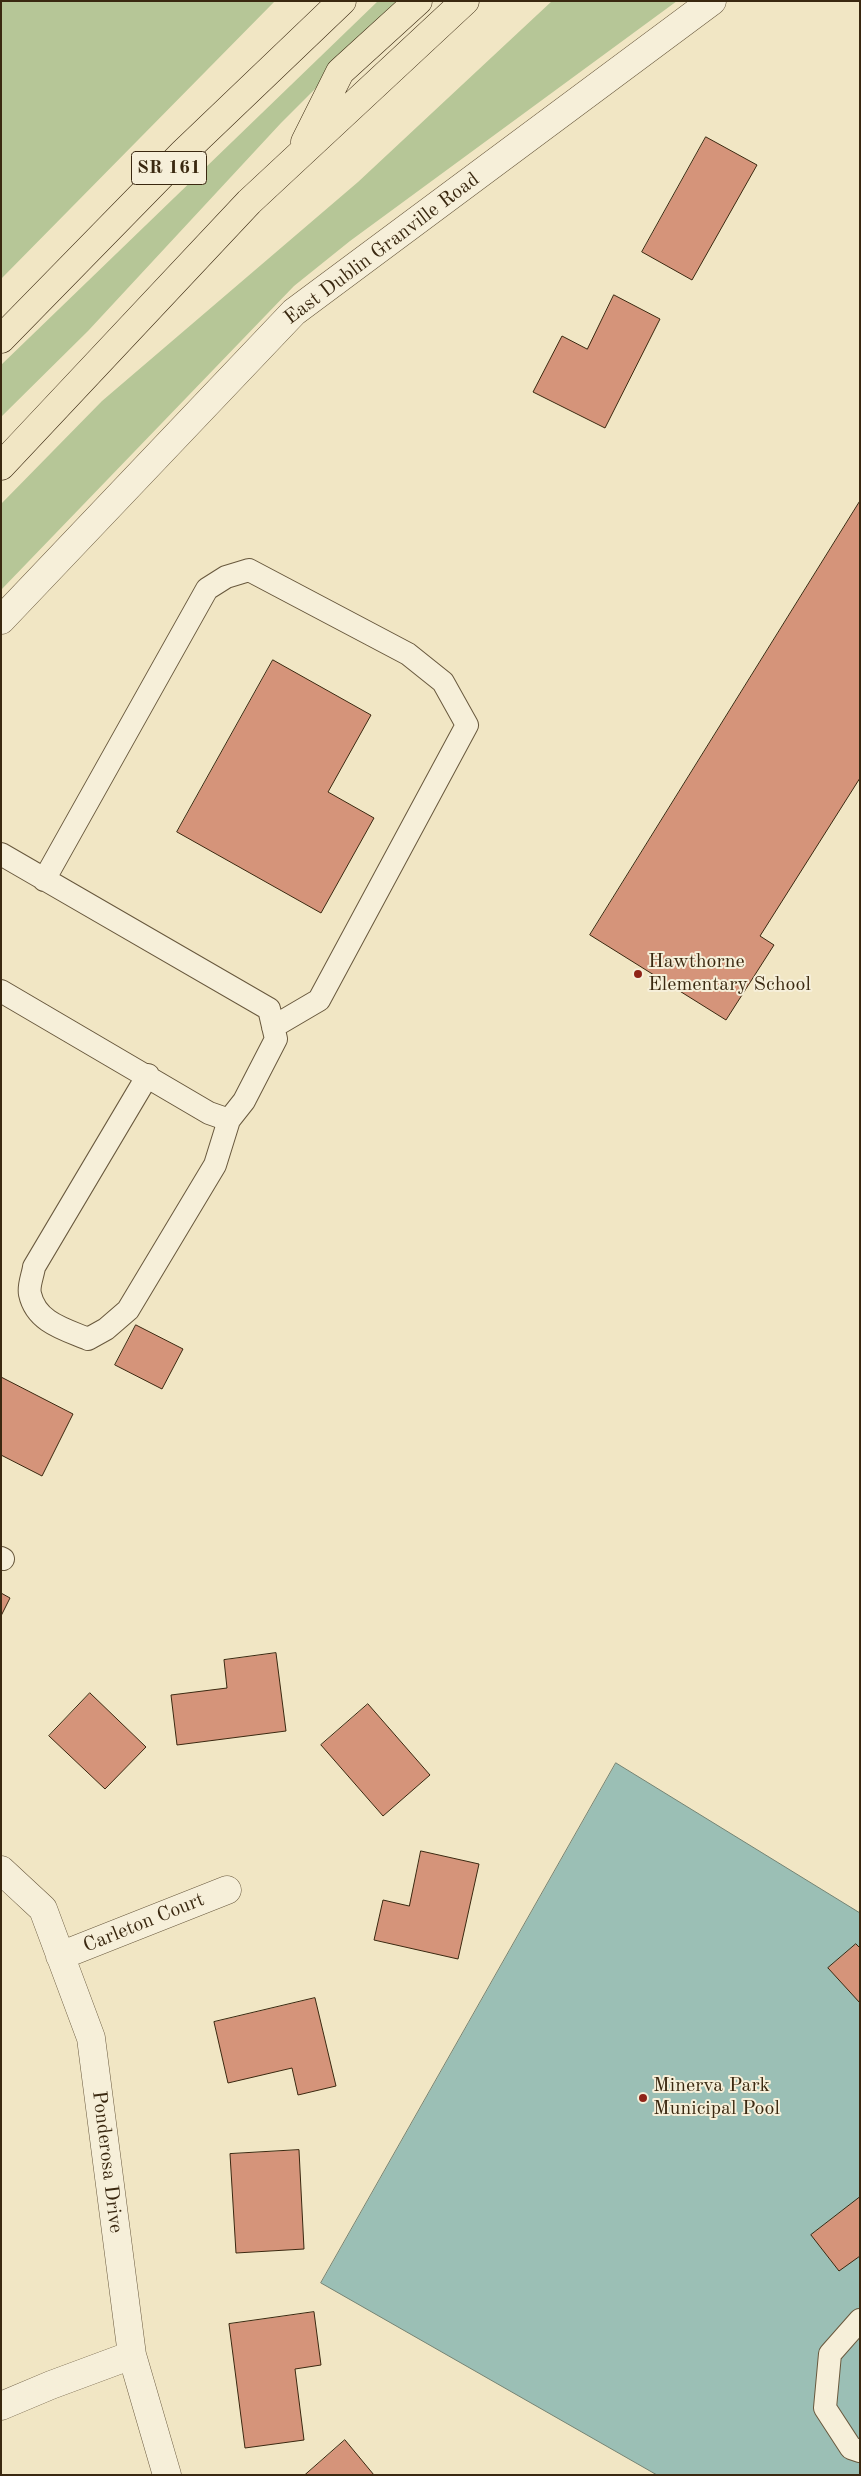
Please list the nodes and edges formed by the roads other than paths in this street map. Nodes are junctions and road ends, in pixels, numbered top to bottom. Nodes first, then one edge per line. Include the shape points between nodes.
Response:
1 (342, 1) edge
2 (418, 1) edge
3 (465, 1) edge
4 (712, 1) edge
5 (298, 157) junction
6 (1, 339) edge
7 (1, 466) edge
8 (1, 620) edge
9 (1, 854) edge
10 (44, 880) junction
11 (1, 991) edge
12 (273, 1027) junction
13 (148, 1075) junction
14 (229, 1120) junction
15 (1, 1870) edge
16 (227, 1890) dead end
17 (60, 1956) junction
18 (860, 2320) edge
19 (132, 2355) junction
20 (1, 2406) edge
21 (860, 2451) edge
22 (167, 2475) edge

1 - 6 main road, SR 161 via 184,152
2 - 5 main road via 340,72
3 - 5 main road
4 - 8 street, East Dublin Granville Road via 294,312
5 - 7 main road via 250,202
9 - 10 lane
10 - 12 lane via 269,1009
10 - 12 lane via 207,589 226,577 249,570 408,654 443,682 467,725 319,1000
11 - 13 lane
12 - 14 lane via 276,1039 244,1101
13 - 14 lane via 210,1113
13 - 14 lane via 34,1267 29,1292 38,1313 52,1324 88,1340 128,1310 215,1164
15 - 17 street, Ponderosa Drive via 43,1909
16 - 17 street, Carleton Court
17 - 19 street, Ponderosa Drive via 91,2038
18 - 21 lane via 830,2354 824,2408 851,2448
19 - 20 street
19 - 22 street, Ponderosa Drive

